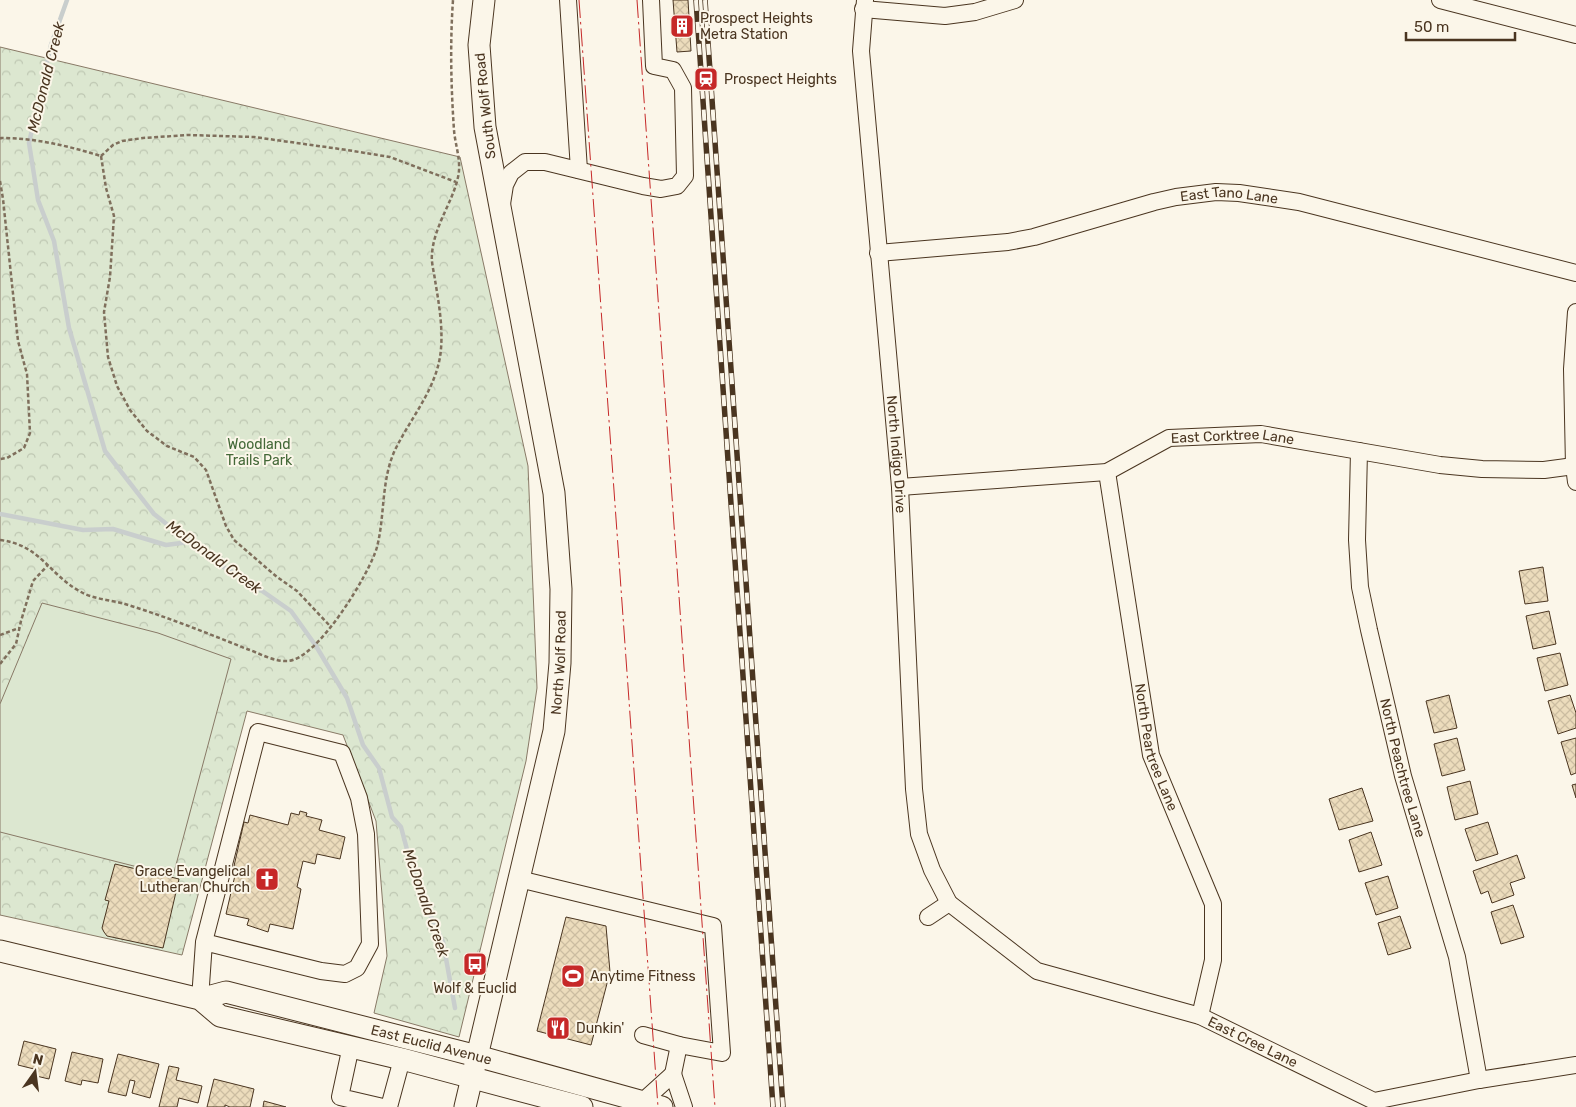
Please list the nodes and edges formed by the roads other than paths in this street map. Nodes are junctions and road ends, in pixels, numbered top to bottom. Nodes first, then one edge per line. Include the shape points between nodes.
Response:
1 (484, 0) edge
2 (568, 0) edge
3 (651, 0) edge
4 (1015, 0) edge
5 (1440, 0) edge
6 (864, 5) edge
7 (1576, 36) edge
8 (579, 170) junction
9 (500, 212) junction
10 (878, 253) junction
11 (1576, 273) edge
12 (1576, 312) edge
13 (1574, 369) edge
14 (1359, 452) junction
15 (1108, 472) junction
16 (1575, 474) edge
17 (900, 486) junction
18 (518, 879) junction
19 (948, 903) junction
20 (928, 917) dead end
21 (204, 942) junction
22 (0, 952) edge
23 (200, 999) junction
24 (1200, 1016) junction
25 (643, 1035) dead end
26 (679, 1045) junction
27 (351, 1046) junction
28 (477, 1056) junction
29 (402, 1059) junction
30 (1576, 1065) edge
31 (673, 1074) junction
32 (472, 1076) junction
33 (1479, 1080) junction
34 (339, 1102) edge
35 (1373, 1104) edge
36 (652, 1105) edge
37 (383, 1107) edge
38 (389, 1107) edge
39 (465, 1107) edge
40 (582, 1107) edge
41 (684, 1107) edge

1 - 9 main road, South Wolf Road via 478,45 484,127
2 - 8 street
3 - 8 street via 654,66 673,70 683,88 685,176 677,186 661,189
4 - 6 street via 975,12 945,16
5 - 7 street
6 - 10 street, North Indigo Drive via 861,51
8 - 9 street via 545,162 525,162 511,173 505,185
9 - 18 main road, North Wolf Road via 554,493 561,588 560,663 554,731
10 - 11 street, East Tano Lane via 1034,238 1162,200 1223,193 1262,195 1299,202
10 - 17 street, North Indigo Drive
12 - 13 street
13 - 16 street
14 - 15 street, East Corktree Lane via 1261,434 1169,438
14 - 16 street, East Corktree Lane via 1440,465
14 - 33 street, North Peachtree Lane via 1357,540 1360,587 1368,630 1403,776 1457,957
15 - 17 street, East Corktree Lane
15 - 24 street, North Peartree Lane via 1151,755 1213,904 1213,960
17 - 19 street, North Indigo Drive via 914,789 919,834
18 - 26 street via 713,926 722,1053
18 - 28 main road, North Wolf Road
19 - 20 street
19 - 24 street, East Cree Lane via 1037,971
21 - 21 street via 321,972 345,974 357,968 370,944 366,834 359,798 342,753 258,732
21 - 23 street
22 - 23 main road, East Euclid Avenue
23 - 27 main road, East Euclid Avenue via 220,1016
23 - 28 main road, East Euclid Avenue via 226,992
24 - 35 street, East Cree Lane
25 - 26 street
26 - 31 street
27 - 29 main road, East Euclid Avenue
27 - 34 street
28 - 32 main road, North Wolf Road
28 - 36 main road, East Euclid Avenue
29 - 32 main road, East Euclid Avenue
29 - 38 street
30 - 33 street, East Cree Lane
31 - 36 street
31 - 41 street
32 - 39 main road, North Wolf Road
32 - 40 main road, East Euclid Avenue
33 - 35 street, East Cree Lane
34 - 37 street

